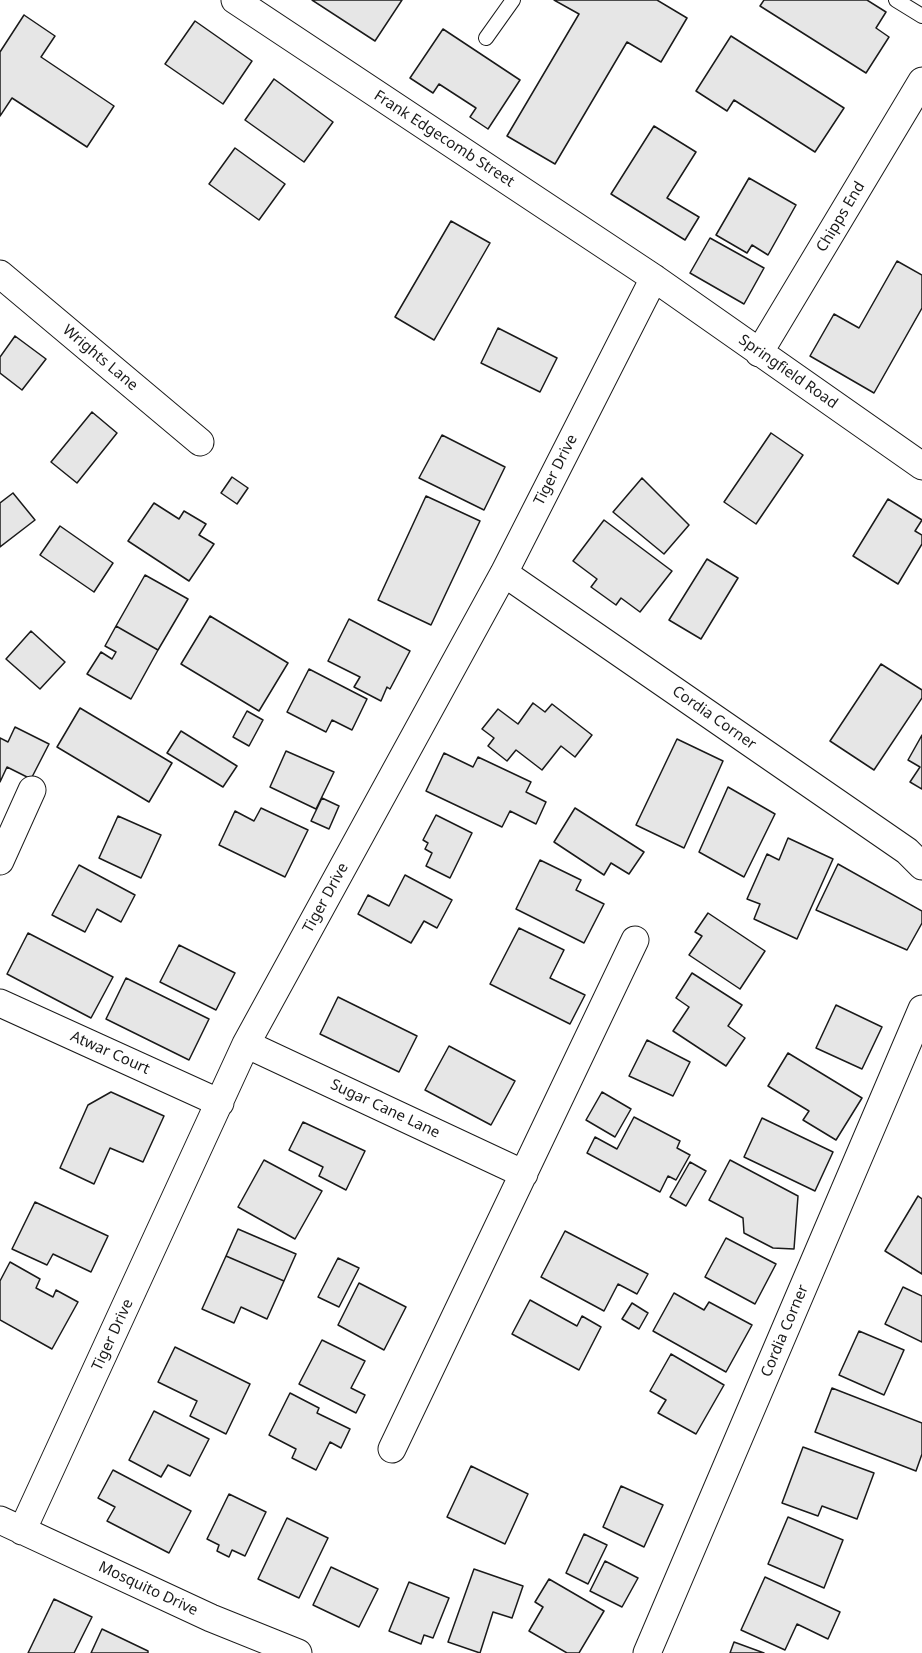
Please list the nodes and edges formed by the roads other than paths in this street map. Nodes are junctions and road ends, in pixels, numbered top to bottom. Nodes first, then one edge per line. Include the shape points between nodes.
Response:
1 (235, 0) edge
2 (513, 0) edge
3 (896, 0) edge
4 (922, 16) edge
5 (486, 38) dead end
6 (922, 81) edge
7 (0, 274) edge
8 (654, 278) junction
9 (759, 352) junction
10 (200, 442) dead end
11 (922, 466) edge
12 (504, 573) junction
13 (32, 790) dead end
14 (0, 861) edge
15 (922, 866) edge
16 (636, 940) dead end
17 (0, 1004) edge
18 (922, 1009) edge
19 (246, 1044) junction
20 (220, 1103) junction
21 (524, 1174) junction
22 (392, 1449) dead end
23 (11, 1526) edge
24 (298, 1653) edge
25 (647, 1653) edge

1 - 8 street, Frank Edgecomb Street
2 - 5 lane
3 - 4 lane
6 - 9 street, Chipps End
7 - 10 street, Wrights Lane
8 - 9 street, Springfield Road
8 - 12 street, Tiger Drive
9 - 11 street, Springfield Road
12 - 15 street, Cordia Corner via 907,851
12 - 19 street, Tiger Drive
13 - 14 street
16 - 21 street
17 - 20 street, Atwar Court
18 - 25 street, Cordia Corner
19 - 20 street, Tiger Drive
19 - 21 street, Sugar Cane Lane
20 - 23 street, Tiger Drive
21 - 22 street
23 - 24 street, Mosquito Drive via 211,1618

